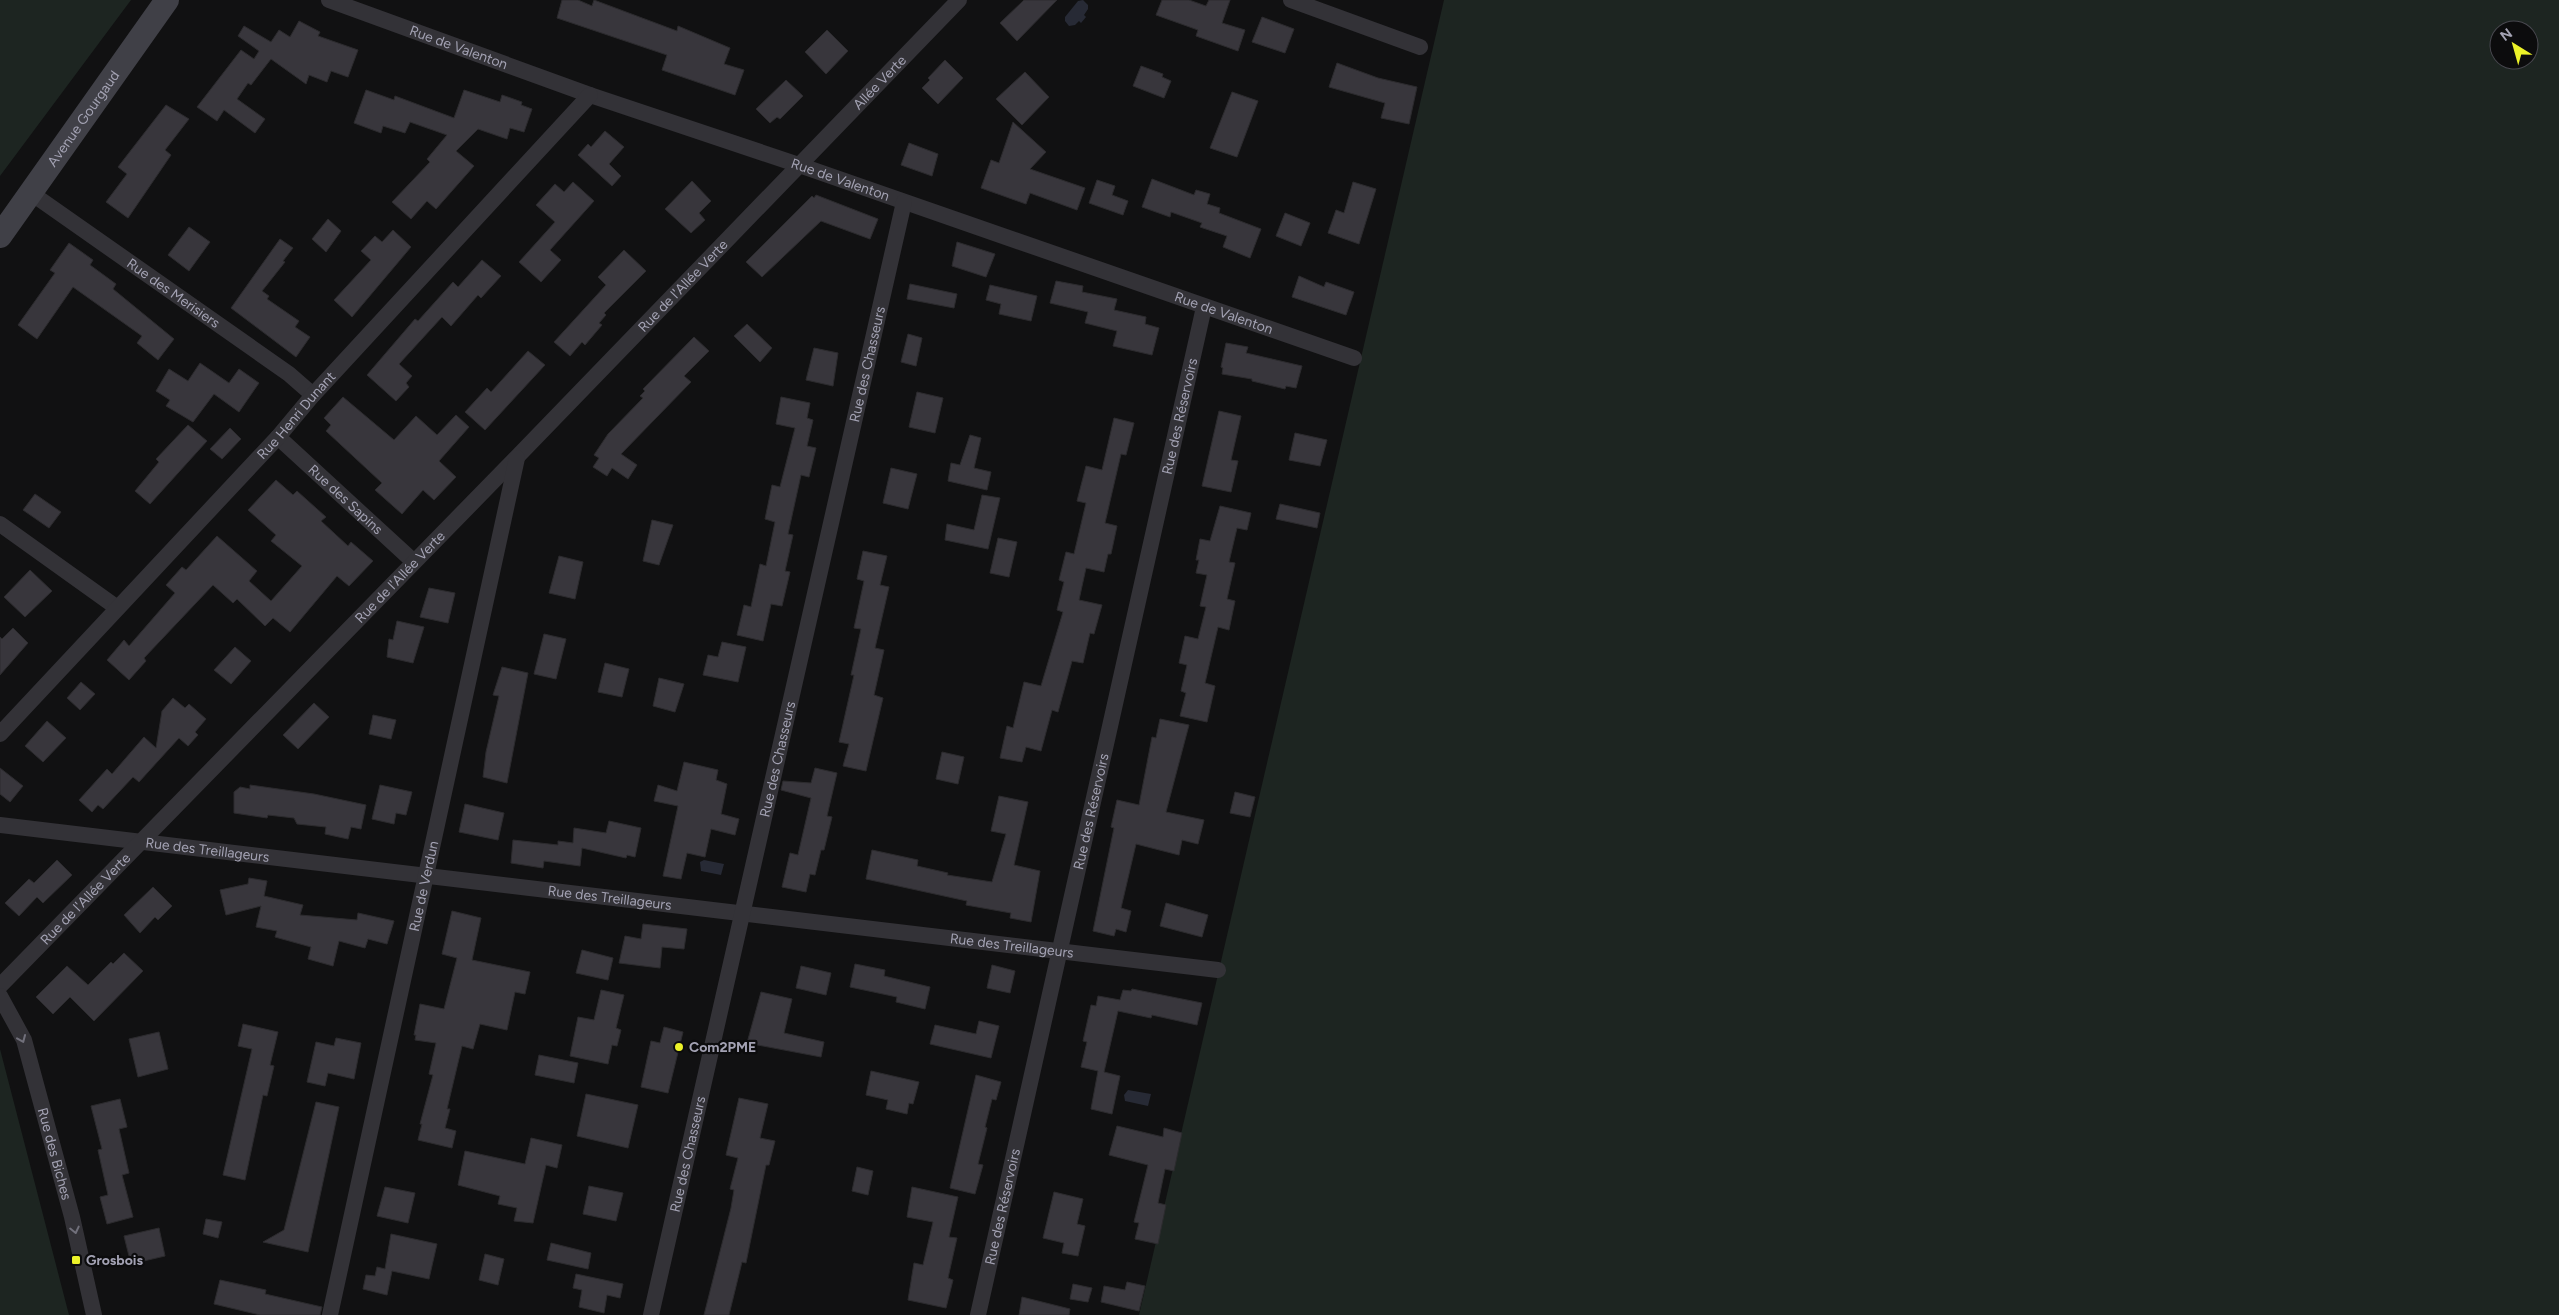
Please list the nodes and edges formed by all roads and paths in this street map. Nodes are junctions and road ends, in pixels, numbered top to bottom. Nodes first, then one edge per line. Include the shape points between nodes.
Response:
1 (148, 0) edge
2 (167, 0) edge
3 (329, 0) edge
4 (959, 0) edge
5 (1291, 0) edge
6 (1420, 47) dead end
7 (590, 95) junction
8 (799, 165) junction
9 (31, 193) junction
10 (904, 202) junction
11 (0, 209) edge
12 (0, 236) edge
13 (1204, 307) junction
14 (1354, 358) dead end
15 (313, 395) junction
16 (278, 437) junction
17 (517, 457) junction
18 (0, 524) edge
19 (414, 562) junction
20 (116, 607) junction
21 (0, 734) edge
22 (0, 825) edge
23 (143, 842) junction
24 (426, 876) junction
25 (743, 914) junction
26 (1059, 950) junction
27 (1218, 970) dead end
28 (0, 986) edge
29 (0, 996) edge
30 (94, 1315) edge
31 (330, 1315) edge
32 (651, 1315) edge
33 (978, 1315) edge

1 - 11 main road, Avenue Gourgaud
2 - 9 main road, Avenue Gourgaud
3 - 7 street, Rue de Valenton
4 - 8 street, Allée Verte
5 - 6 street
7 - 8 street, Rue de Valenton
7 - 15 street, Rue Henri Dunant
8 - 10 street, Rue de Valenton
8 - 17 street, Rue de l'Allée Verte
9 - 12 main road, Avenue Gourgaud
9 - 15 street, Rue des Merisiers via 289,374
10 - 13 street, Rue de Valenton
10 - 25 street, Rue des Chasseurs
13 - 14 street, Rue de Valenton
13 - 26 street, Rue des Réservoirs
15 - 16 street, Rue Henri Dunant
16 - 19 street, Rue des Sapins
16 - 20 street, Rue Henri Dunant
17 - 19 street, Rue de l'Allée Verte
17 - 24 street, Rue de Verdun
18 - 20 street
19 - 23 street, Rue de l'Allée Verte
20 - 21 street, Rue Henri Dunant
22 - 23 street, Rue des Treillageurs
23 - 24 street, Rue des Treillageurs
23 - 28 street, Rue de l'Allée Verte
24 - 25 street, Rue des Treillageurs
24 - 31 street, Rue de Verdun
25 - 26 street, Rue des Treillageurs
25 - 32 street, Rue des Chasseurs
26 - 27 street, Rue des Treillageurs
26 - 33 street, Rue des Réservoirs
29 -> 30 street, Rue des Biches via 24,1040 72,1217

